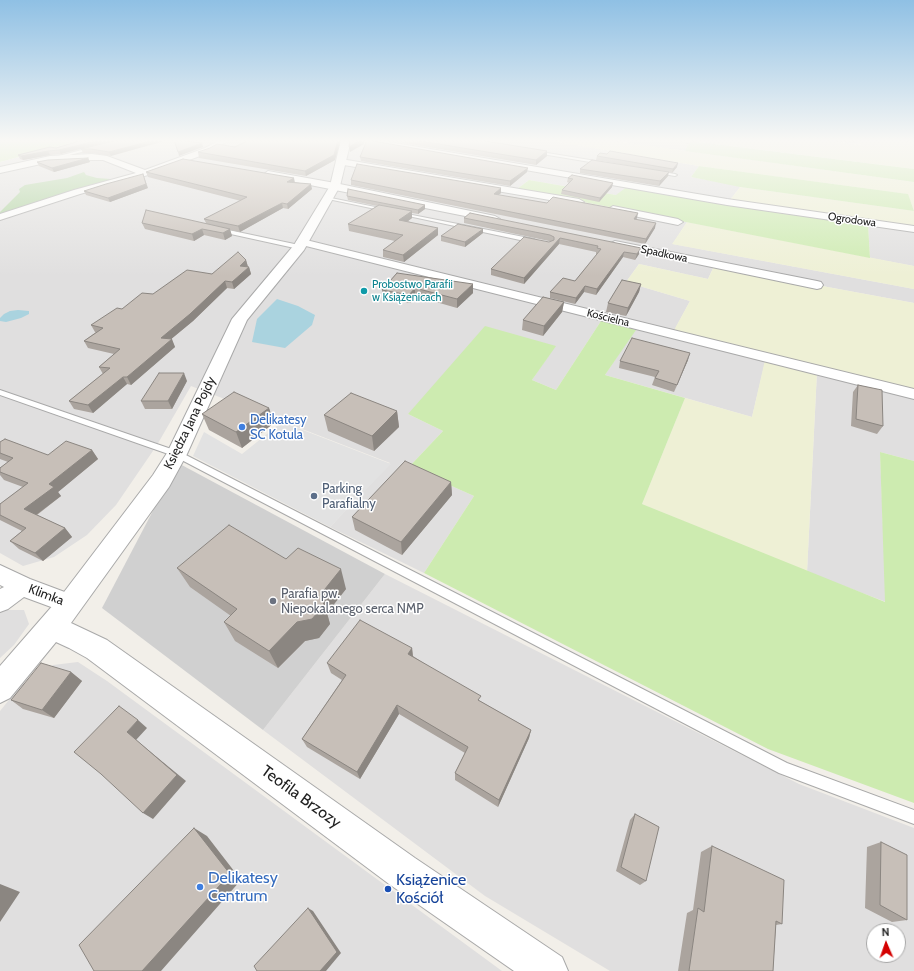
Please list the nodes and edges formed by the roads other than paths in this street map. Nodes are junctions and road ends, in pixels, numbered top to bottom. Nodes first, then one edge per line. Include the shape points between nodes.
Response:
1 (101, 185) edge
2 (306, 185) edge
3 (333, 185) edge
4 (479, 185) edge
5 (629, 185) edge
6 (331, 192) junction
7 (588, 204) edge
8 (603, 207) edge
9 (389, 211) edge
10 (396, 212) edge
11 (0, 217) edge
12 (506, 221) edge
13 (678, 222) dead end
14 (211, 228) edge
15 (914, 229) edge
16 (541, 242) edge
17 (607, 242) edge
18 (301, 244) junction
19 (817, 285) dead end
20 (0, 392) edge
21 (914, 394) edge
22 (177, 454) junction
23 (0, 574) edge
24 (22, 586) junction
25 (0, 602) edge
26 (61, 616) junction
27 (0, 688) edge
28 (914, 817) edge
29 (548, 971) edge

1 - 11 street
2 - 6 street
3 - 6 street, Księdza Jana Pojdy
4 - 7 street
5 - 15 street, Ogrodowa
6 - 9 lane
6 - 12 street
6 - 18 street, Księdza Jana Pojdy
8 - 13 street
10 - 16 lane
14 - 18 lane
17 - 19 street, Spadkowa
18 - 21 street, Kościelna
18 - 22 street, Księdza Jana Pojdy via 240,319
20 - 22 lane
22 - 26 street, Księdza Jana Pojdy via 162,481
22 - 28 lane via 784,768
23 - 24 street, Klimka
24 - 25 street, Klimka
24 - 26 street, Klimka via 59,601
26 - 27 street, Księdza Jana Pojdy
26 - 29 street, Teofila Brzozy via 79,639 97,649 402,871

